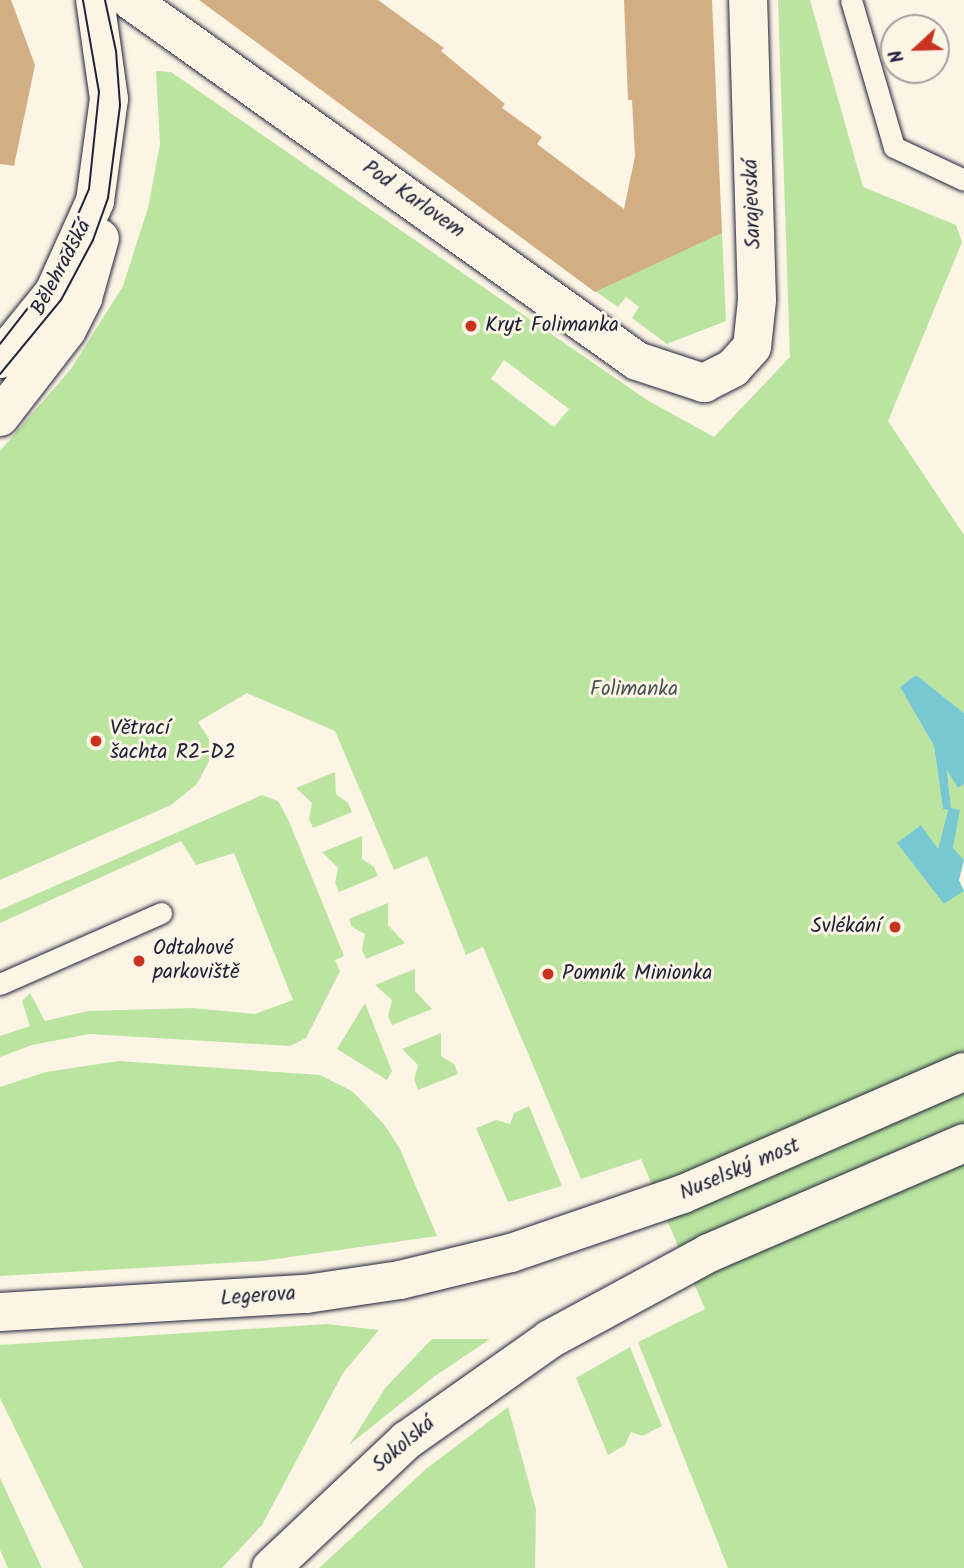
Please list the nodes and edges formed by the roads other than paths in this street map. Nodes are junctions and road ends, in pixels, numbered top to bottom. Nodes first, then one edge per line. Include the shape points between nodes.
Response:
1 (94, 0) edge
2 (130, 0) edge
3 (748, 0) edge
4 (851, 0) edge
5 (108, 124) junction
6 (964, 180) edge
7 (0, 359) edge
8 (704, 383) joint
9 (0, 417) edge
10 (161, 913) dead end
11 (0, 984) edge
12 (964, 1073) edge
13 (964, 1143) edge
14 (511, 1253) joint
15 (0, 1312) edge
16 (271, 1568) edge

1 - 5 street, Bělehradská via 105,49
2 - 8 street, Pod Karlovem via 637,361
3 - 8 street, Sarajevská via 757,300 752,346 733,368
4 - 6 lane via 894,147
5 - 7 street, Bělehradská via 95,201 75,251 43,309
5 - 9 street via 103,225 83,298 67,330
10 - 11 lane
12 - 14 street, Nuselský most via 663,1203
13 - 16 street, Sokolská via 698,1259 550,1339 481,1383 407,1440
14 - 15 street, Legerova via 400,1280 306,1294

